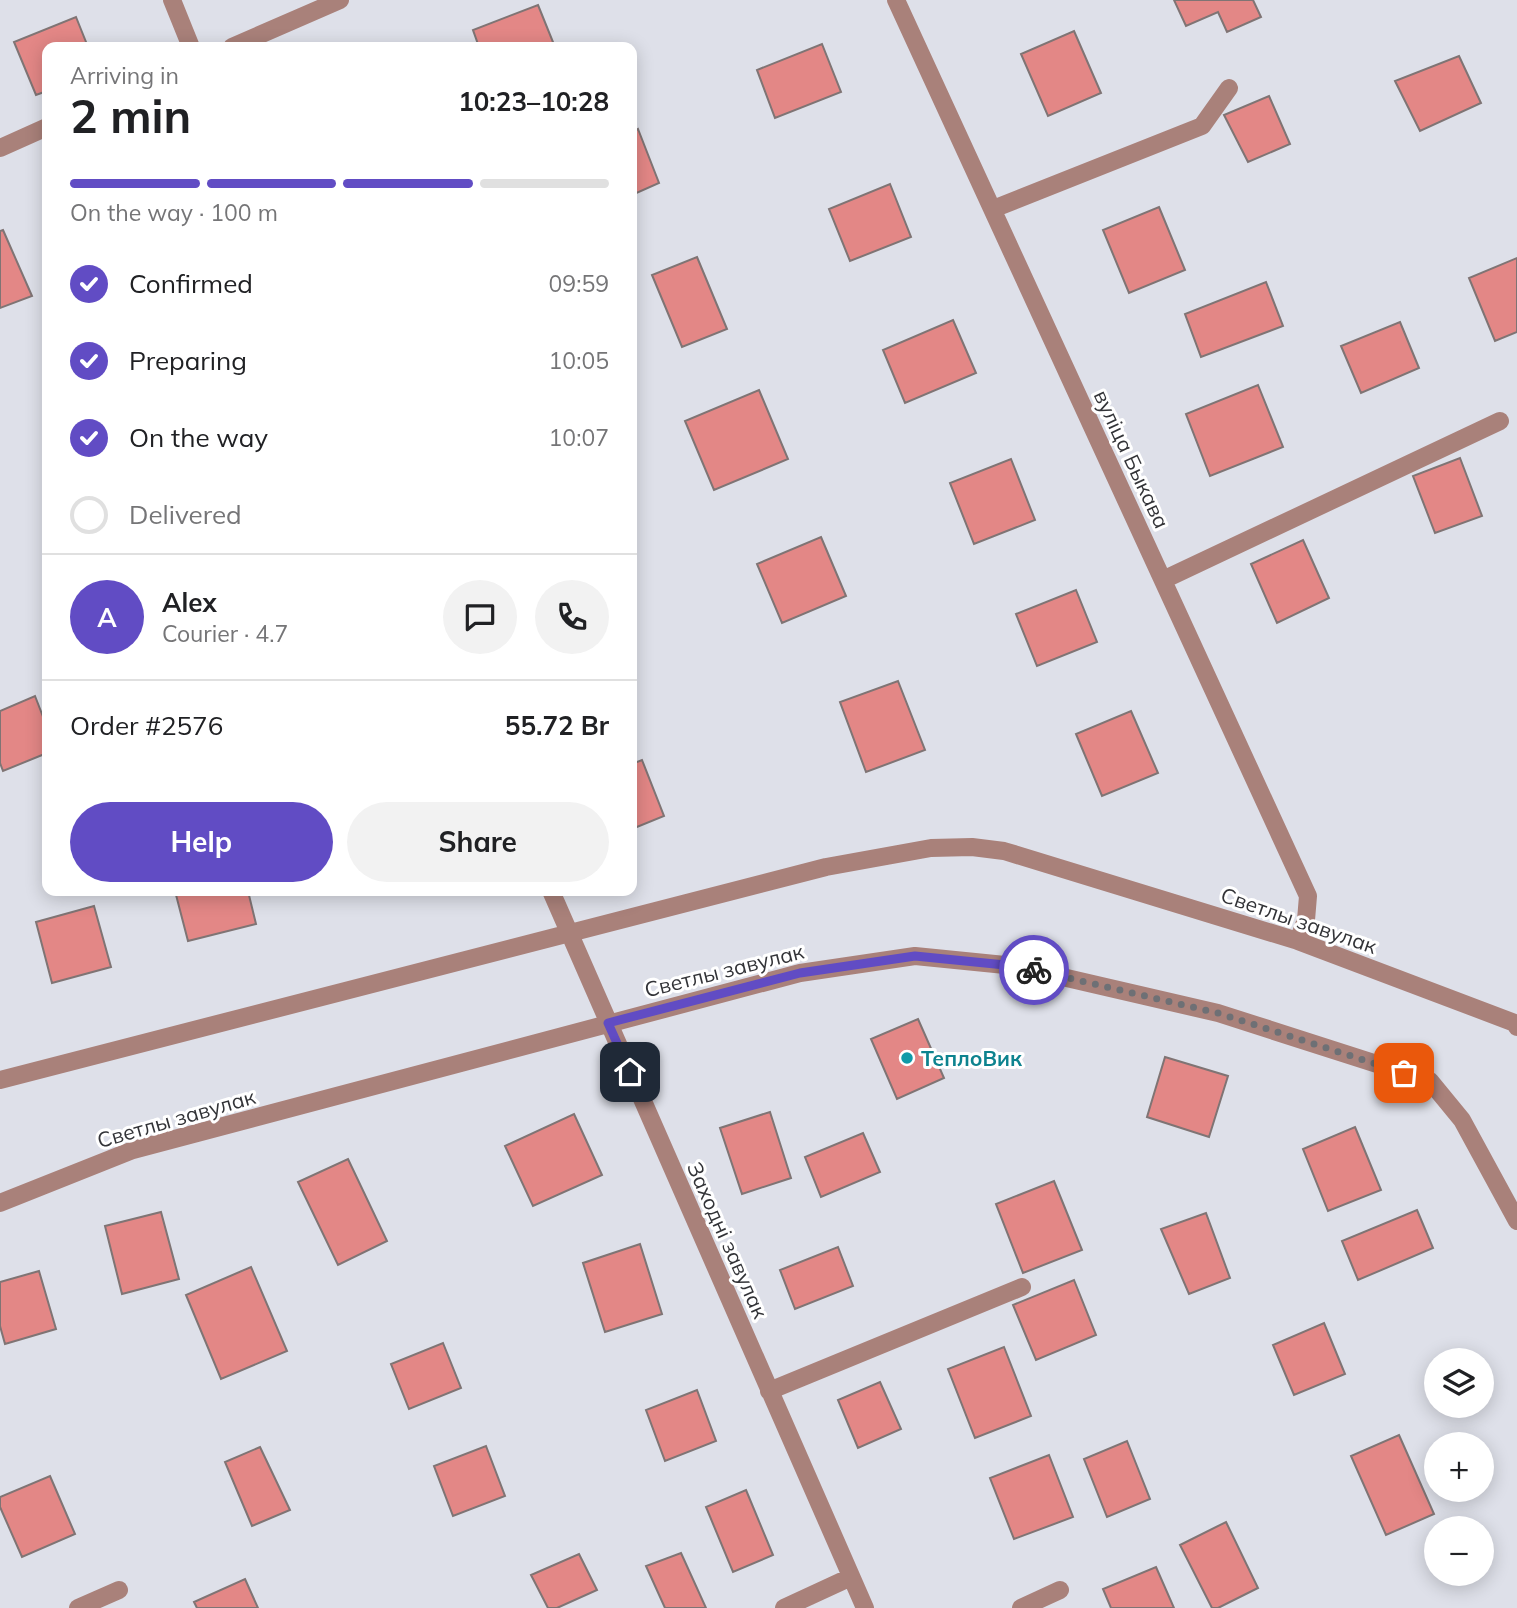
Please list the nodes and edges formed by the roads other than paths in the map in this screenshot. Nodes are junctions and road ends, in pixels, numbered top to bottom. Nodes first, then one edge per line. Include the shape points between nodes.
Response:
1 (173, 0) edge
2 (340, 0) edge
3 (896, 0) edge
4 (189, 42) edge
5 (243, 42) edge
6 (1229, 88) dead end
7 (42, 129) edge
8 (0, 148) edge
9 (993, 209) junction
10 (1500, 421) dead end
11 (1163, 580) junction
12 (553, 896) edge
13 (570, 933) junction
14 (1298, 941) junction
15 (608, 1023) junction
16 (1516, 1023) edge
17 (0, 1080) edge
18 (0, 1203) edge
19 (1517, 1221) edge
20 (1022, 1287) dead end
21 (769, 1391) junction
22 (851, 1577) junction
23 (119, 1590) dead end
24 (1060, 1590) dead end
25 (78, 1608) edge
26 (784, 1608) edge
27 (864, 1608) edge
28 (1021, 1608) edge

1 - 4 street
2 - 5 street
3 - 9 street, вуліца Быкава
6 - 9 street via 1202,126
7 - 8 street
9 - 11 street, вуліца Быкава
10 - 11 street
11 - 14 street, вуліца Быкава via 1308,896
12 - 13 street, Заходні завулак
13 - 14 street, Светлы завулак via 826,867 931,848 972,848 1004,851
13 - 15 street, Заходні завулак
13 - 17 street, Светлы завулак
14 - 16 street, Светлы завулак
15 - 18 street, Светлы завулак via 133,1150
15 - 19 street, Светлы завулак via 800,973 915,956 1015,966 1218,1013 1430,1081 1462,1120
15 - 21 street, Заходні завулак
20 - 21 street
21 - 22 street, Заходні завулак
22 - 26 street
22 - 27 street, Заходні завулак
23 - 25 street
24 - 28 street

